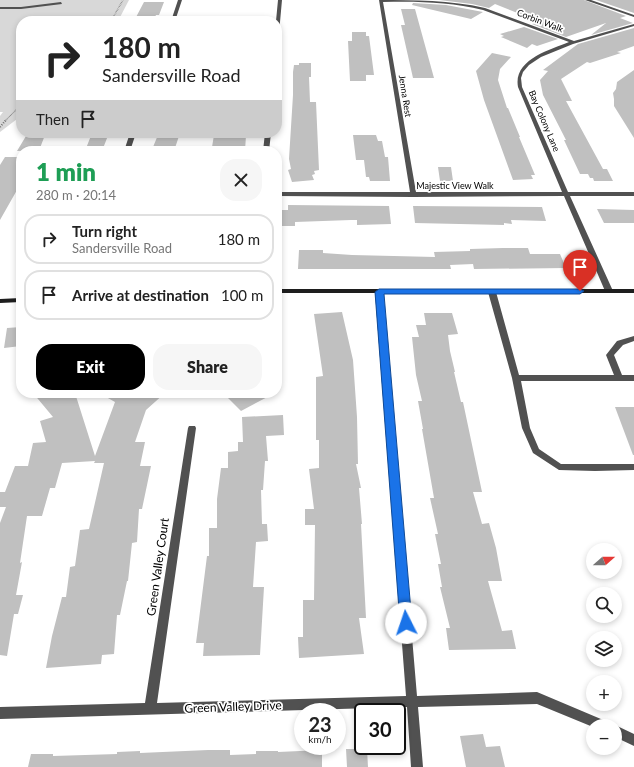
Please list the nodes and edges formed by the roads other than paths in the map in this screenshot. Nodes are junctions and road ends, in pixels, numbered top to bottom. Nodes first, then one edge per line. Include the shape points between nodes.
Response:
1 (180, 0) edge
2 (280, 0) edge
3 (381, 0) edge
4 (587, 0) edge
5 (61, 3) dead end
6 (0, 8) edge
7 (175, 16) edge
8 (279, 16) edge
9 (634, 16) edge
10 (634, 25) edge
11 (575, 43) junction
12 (282, 194) edge
13 (566, 194) junction
14 (634, 194) edge
15 (413, 195) junction
16 (282, 291) edge
17 (609, 291) junction
18 (634, 291) edge
19 (379, 292) junction
20 (492, 292) junction
21 (16, 300) edge
22 (0, 301) edge
23 (634, 338) edge
24 (516, 378) junction
25 (619, 378) junction
26 (634, 378) edge
27 (192, 428) dead end
28 (634, 467) edge
29 (412, 702) junction
30 (150, 709) junction
31 (0, 713) edge
32 (587, 719) edge
33 (622, 734) edge
34 (634, 740) edge
35 (417, 767) edge

1 - 7 street
2 - 8 street
3 - 11 street, Corbin Walk via 469,5
3 - 15 street, Jenna Rest
4 - 9 street
5 - 6 street
10 - 11 street, Bay Colony Lane
11 - 13 street, Bay Colony Lane via 533,58 521,70 519,77 520,87
12 - 15 street, Majestic View Walk
13 - 14 street, Majestic View Walk
13 - 15 street, Majestic View Walk
13 - 17 street, Bay Colony Lane
16 - 19 street
17 - 18 street
17 - 20 street
19 - 20 street
19 - 29 street
20 - 24 street
21 - 22 street
23 - 25 street via 620,343 610,355
24 - 25 street
24 - 28 street via 526,428 536,451 559,467
25 - 26 street
27 - 30 street, Green Valley Court
29 - 30 street, Green Valley Drive
29 - 32 street, Green Valley Drive via 537,698
29 - 35 street
30 - 31 street, Green Valley Drive
33 - 34 street

